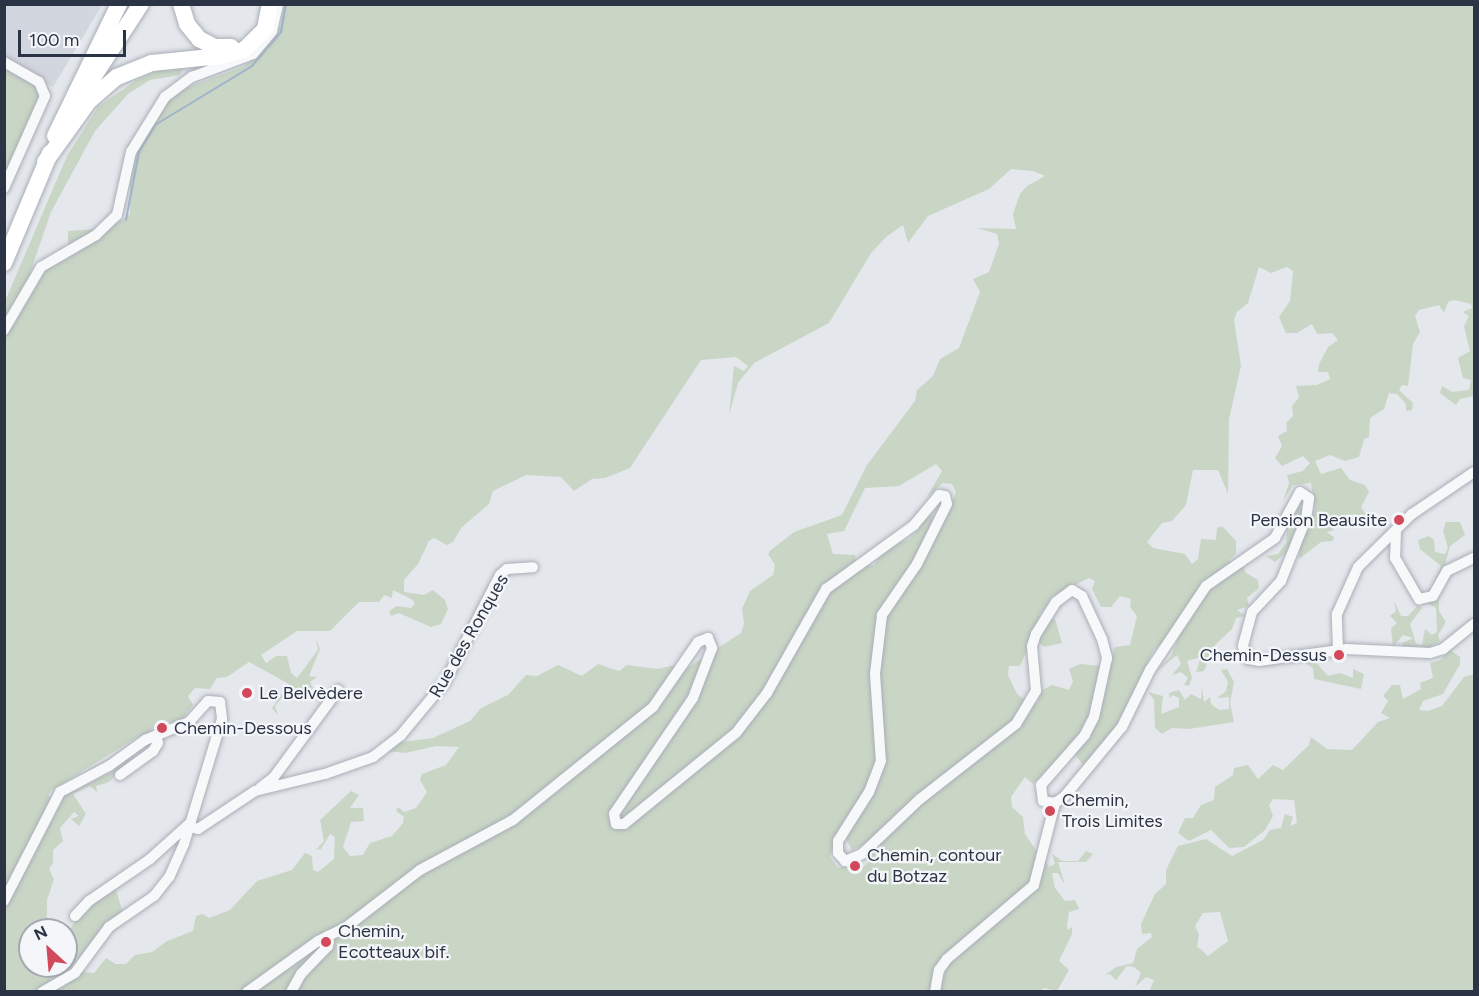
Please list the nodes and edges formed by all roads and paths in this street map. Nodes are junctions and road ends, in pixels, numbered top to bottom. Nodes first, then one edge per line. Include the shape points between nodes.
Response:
1 (119, 4) edge
2 (141, 4) edge
3 (150, 4) edge
4 (181, 4) edge
5 (262, 4) edge
6 (270, 4) edge
7 (278, 4) edge
8 (4, 62) edge
9 (99, 69) junction
10 (45, 162) junction
11 (4, 188) edge
12 (4, 263) edge
13 (4, 330) edge
14 (1474, 472) edge
15 (1396, 531) junction
16 (1474, 558) edge
17 (533, 567) dead end
18 (1474, 624) edge
19 (1338, 650) junction
20 (338, 690) dead end
21 (156, 735) junction
22 (120, 775) dead end
23 (255, 791) junction
24 (1055, 803) junction
25 (190, 825) junction
26 (4, 901) edge
27 (75, 916) dead end
28 (328, 936) junction
29 (42, 992) edge
30 (247, 992) edge
31 (291, 992) edge
32 (935, 992) edge

1 - 10 highway via 75,90
2 - 9 highway
3 - 9 highway
4 - 5 highway via 195,36 222,48 251,36 261,20
6 - 10 highway via 265,29 244,50 152,63 117,77 89,101
7 - 13 street via 272,31 255,52 192,77 160,103 131,152 121,218 41,267
8 - 11 street via 40,84 45,96
9 - 10 highway
10 - 12 highway
14 - 15 street via 1422,507
15 - 16 street via 1395,558 1419,599 1433,596 1447,571
15 - 19 street via 1361,563 1348,584 1337,614
17 - 23 street, Rue des Ronques via 508,568 500,575 450,675 402,735 370,759
18 - 19 street via 1432,653
19 - 24 street via 1254,661 1244,650 1252,612 1281,581 1306,519 1309,498 1300,492 1275,538 1209,583 1150,670 1115,736 1079,783
20 - 23 street via 274,777
21 - 22 street via 158,743 153,751
21 - 25 street via 189,722 210,700 223,705
21 - 26 street via 60,792
23 - 25 street, Rue des Ronques via 198,829
24 - 28 street via 1043,801 1041,785 1085,735 1094,717 1107,658 1082,596 1072,590 1056,602 1036,633 1032,646 1036,691 1016,724 920,799 856,859 844,861 838,853 841,834 869,792 881,761 874,674 882,615 891,596 914,569 947,504 945,496 939,495 914,525 826,590 767,693 736,733 624,824 616,824 614,814 693,698 712,648 708,638 698,642 657,703 606,748 509,822 420,870 345,928
24 - 32 street via 1034,885 947,958 939,970
25 - 27 street via 150,859 94,897
25 - 29 street via 179,858 162,888 109,927 72,976
28 - 30 street
28 - 31 street via 328,946 301,974

